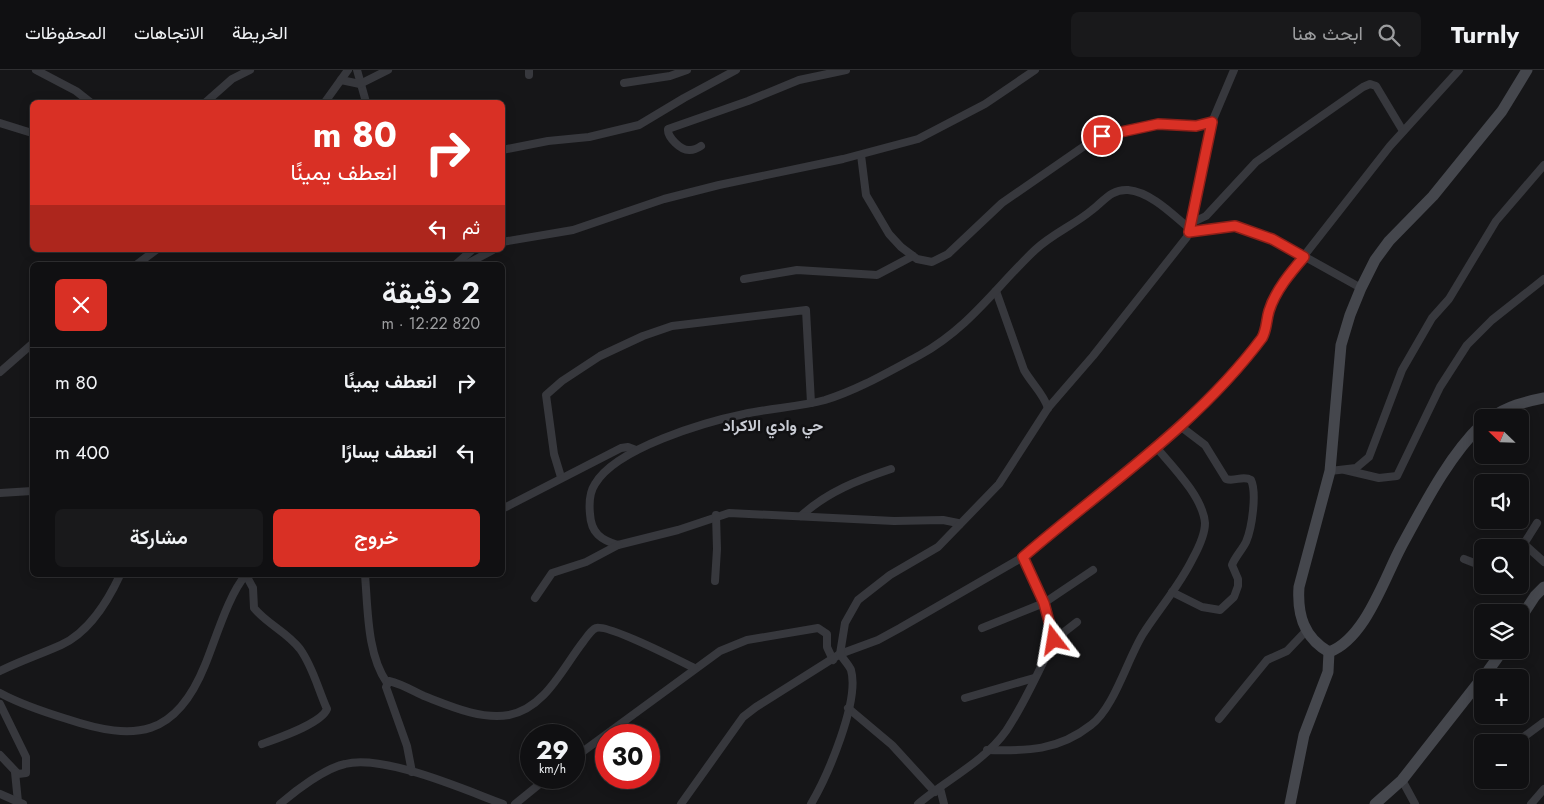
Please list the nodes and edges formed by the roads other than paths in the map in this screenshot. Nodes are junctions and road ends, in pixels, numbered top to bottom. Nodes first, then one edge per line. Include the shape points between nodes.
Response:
1 (36, 70) edge
2 (230, 70) edge
3 (250, 70) edge
4 (348, 70) edge
5 (356, 70) edge
6 (364, 70) edge
7 (388, 70) edge
8 (687, 70) edge
9 (736, 70) edge
10 (846, 70) edge
11 (1035, 70) edge
12 (1234, 70) edge
13 (1459, 70) edge
14 (1527, 70) edge
15 (232, 79) junction
16 (341, 80) junction
17 (359, 82) junction
18 (624, 83) dead end
19 (79, 99) edge
20 (208, 100) edge
21 (326, 100) edge
22 (365, 100) edge
23 (1212, 122) junction
24 (0, 123) edge
25 (1403, 131) junction
26 (30, 132) edge
27 (701, 146) dead end
28 (505, 149) edge
29 (861, 155) junction
30 (1544, 165) edge
31 (1190, 228) junction
32 (517, 240) junction
33 (505, 242) edge
34 (505, 245) edge
35 (153, 252) edge
36 (471, 252) edge
37 (488, 252) edge
38 (914, 256) junction
39 (1304, 257) junction
40 (140, 262) edge
41 (459, 262) edge
42 (470, 262) edge
43 (744, 279) dead end
44 (1544, 279) edge
45 (1361, 288) junction
46 (996, 291) junction
47 (30, 346) edge
48 (0, 372) edge
49 (1544, 398) edge
50 (812, 402) junction
51 (1048, 408) junction
52 (1505, 409) edge
53 (1180, 426) junction
54 (1474, 433) edge
55 (1156, 447) junction
56 (636, 450) junction
57 (891, 469) dead end
58 (1344, 470) junction
59 (1330, 471) junction
60 (561, 477) junction
61 (30, 491) edge
62 (0, 493) edge
63 (505, 507) edge
64 (716, 515) junction
65 (801, 516) junction
66 (1537, 523) dead end
67 (959, 525) junction
68 (1527, 539) edge
69 (618, 545) junction
70 (1529, 552) edge
71 (1023, 557) junction
72 (1464, 559) dead end
73 (1544, 562) edge
74 (1474, 563) edge
75 (1093, 570) dead end
76 (119, 577) edge
77 (244, 577) edge
78 (247, 577) edge
79 (366, 577) edge
80 (715, 581) dead end
81 (1544, 587) edge
82 (1172, 592) junction
83 (535, 598) dead end
84 (1044, 603) junction
85 (1529, 604) edge
86 (1077, 622) dead end
87 (982, 628) dead end
88 (1306, 631) junction
89 (1054, 640) junction
90 (1330, 652) junction
91 (840, 654) junction
92 (833, 660) junction
93 (694, 668) junction
94 (0, 671) edge
95 (1034, 678) junction
96 (387, 683) junction
97 (1474, 689) edge
98 (0, 693) edge
99 (966, 698) dead end
100 (0, 704) edge
101 (848, 708) junction
102 (1219, 719) dead end
103 (1544, 722) edge
104 (1528, 734) edge
105 (262, 744) dead end
106 (585, 750) edge
107 (987, 750) junction
108 (0, 755) edge
109 (15, 772) junction
110 (412, 772) junction
111 (1402, 780) junction
112 (533, 789) edge
113 (1544, 789) edge
114 (938, 790) junction
115 (0, 794) edge
116 (21, 803) edge
117 (280, 804) edge
118 (503, 804) edge
119 (515, 804) edge
120 (681, 804) edge
121 (811, 804) edge
122 (918, 804) edge
123 (944, 804) edge
124 (1290, 804) edge
125 (1375, 804) edge
126 (1415, 804) edge
127 (1531, 804) edge

1 - 19 street via 76,91
2 - 15 street
3 - 15 street
4 - 16 street
5 - 17 street
6 - 17 street
7 - 17 street
8 - 18 street
9 - 28 street via 639,126
10 - 27 street via 799,80 668,129 670,138 685,149
11 - 29 street via 985,104 923,137
12 - 23 street
13 - 25 street
14 - 45 street via 1502,111 1462,161 1389,241
15 - 20 street
16 - 17 street
16 - 21 street
17 - 22 street
23 - 31 street
23 - 38 street via 1196,126 1158,124 1093,140 1002,203 942,258 925,262
24 - 26 street
25 - 31 street via 1376,86 1363,86 1256,162 1206,216
25 - 39 street
29 - 32 street via 719,185 573,230
29 - 38 street via 868,198 894,240
30 - 58 street via 1496,221 1449,300 1432,318 1402,370 1369,457 1356,468
31 - 39 street via 1235,226 1272,239
31 - 46 street via 1140,193 1127,190 1113,192 1093,210 1051,236
31 - 51 street via 1093,356
32 - 33 street
32 - 34 street
35 - 40 street
36 - 41 street
37 - 42 street
38 - 43 street via 877,276 797,270
39 - 45 street
39 - 53 street via 1289,275 1269,310 1266,332 1258,344 1228,380
44 - 58 street via 1466,345 1440,387 1397,476 1379,478
45 - 59 street via 1341,345
46 - 50 street via 963,326 934,347 858,387
46 - 51 street via 1024,370
47 - 48 street
49 - 52 street
50 - 56 street via 727,417
50 - 60 street via 806,310 672,326 600,356 546,395 554,454
51 - 67 street via 999,484
53 - 55 street
53 - 82 street via 1205,445 1226,479 1251,480 1253,496 1246,541 1232,565 1238,579 1234,597 1220,610 1202,607
54 - 90 street via 1460,448 1358,629 1340,648
55 - 71 street
55 - 82 street via 1196,498 1205,522 1204,534 1193,559
56 - 60 street via 621,448
56 - 69 street via 600,477 590,497 592,528 600,537
57 - 65 street via 836,490
58 - 59 street
59 - 88 street via 1299,587 1298,606
60 - 63 street
61 - 62 street
64 - 65 street
64 - 69 street via 678,530
64 - 80 street
65 - 67 street via 916,522 943,520
66 - 68 street
67 - 91 street via 938,546 890,575 858,600 845,623
69 - 83 street via 586,562 552,573
70 - 73 street
71 - 84 street
71 - 91 street via 878,640
72 - 74 street
75 - 84 street
76 - 94 street via 104,604 73,637 62,645
77 - 98 street via 225,614 196,685 182,708 159,725 139,732 92,728 20,704
78 - 105 street via 253,588 254,608 300,649 311,667 327,708 322,716 307,725
79 - 96 street via 367,609 375,657 380,674
81 - 85 street
82 - 107 street via 1142,636 1114,695 1093,724 1058,744 1026,751
84 - 87 street
84 - 89 street
86 - 89 street
88 - 90 street via 1317,645
88 - 102 street via 1287,652 1267,660
89 - 95 street
90 - 124 street via 1328,672 1304,735
91 - 92 street
91 - 101 street via 850,669 852,684
92 - 93 street via 827,647 827,634 818,628 747,640 720,651
92 - 120 street via 782,688 743,717
93 - 96 street via 616,632 600,628 594,629 539,700 527,709 510,714 496,716 473,712
93 - 106 street
95 - 99 street
95 - 107 street via 1005,732
96 - 110 street
97 - 111 street
100 - 109 street via 26,757 26,772 21,775
101 - 114 street
101 - 121 street via 826,780
103 - 104 street
107 - 114 street
108 - 109 street
109 - 116 street
110 - 117 street via 381,765 346,763
110 - 118 street
111 - 125 street
111 - 126 street
112 - 119 street
113 - 127 street
114 - 122 street
114 - 123 street
115 - 116 street

